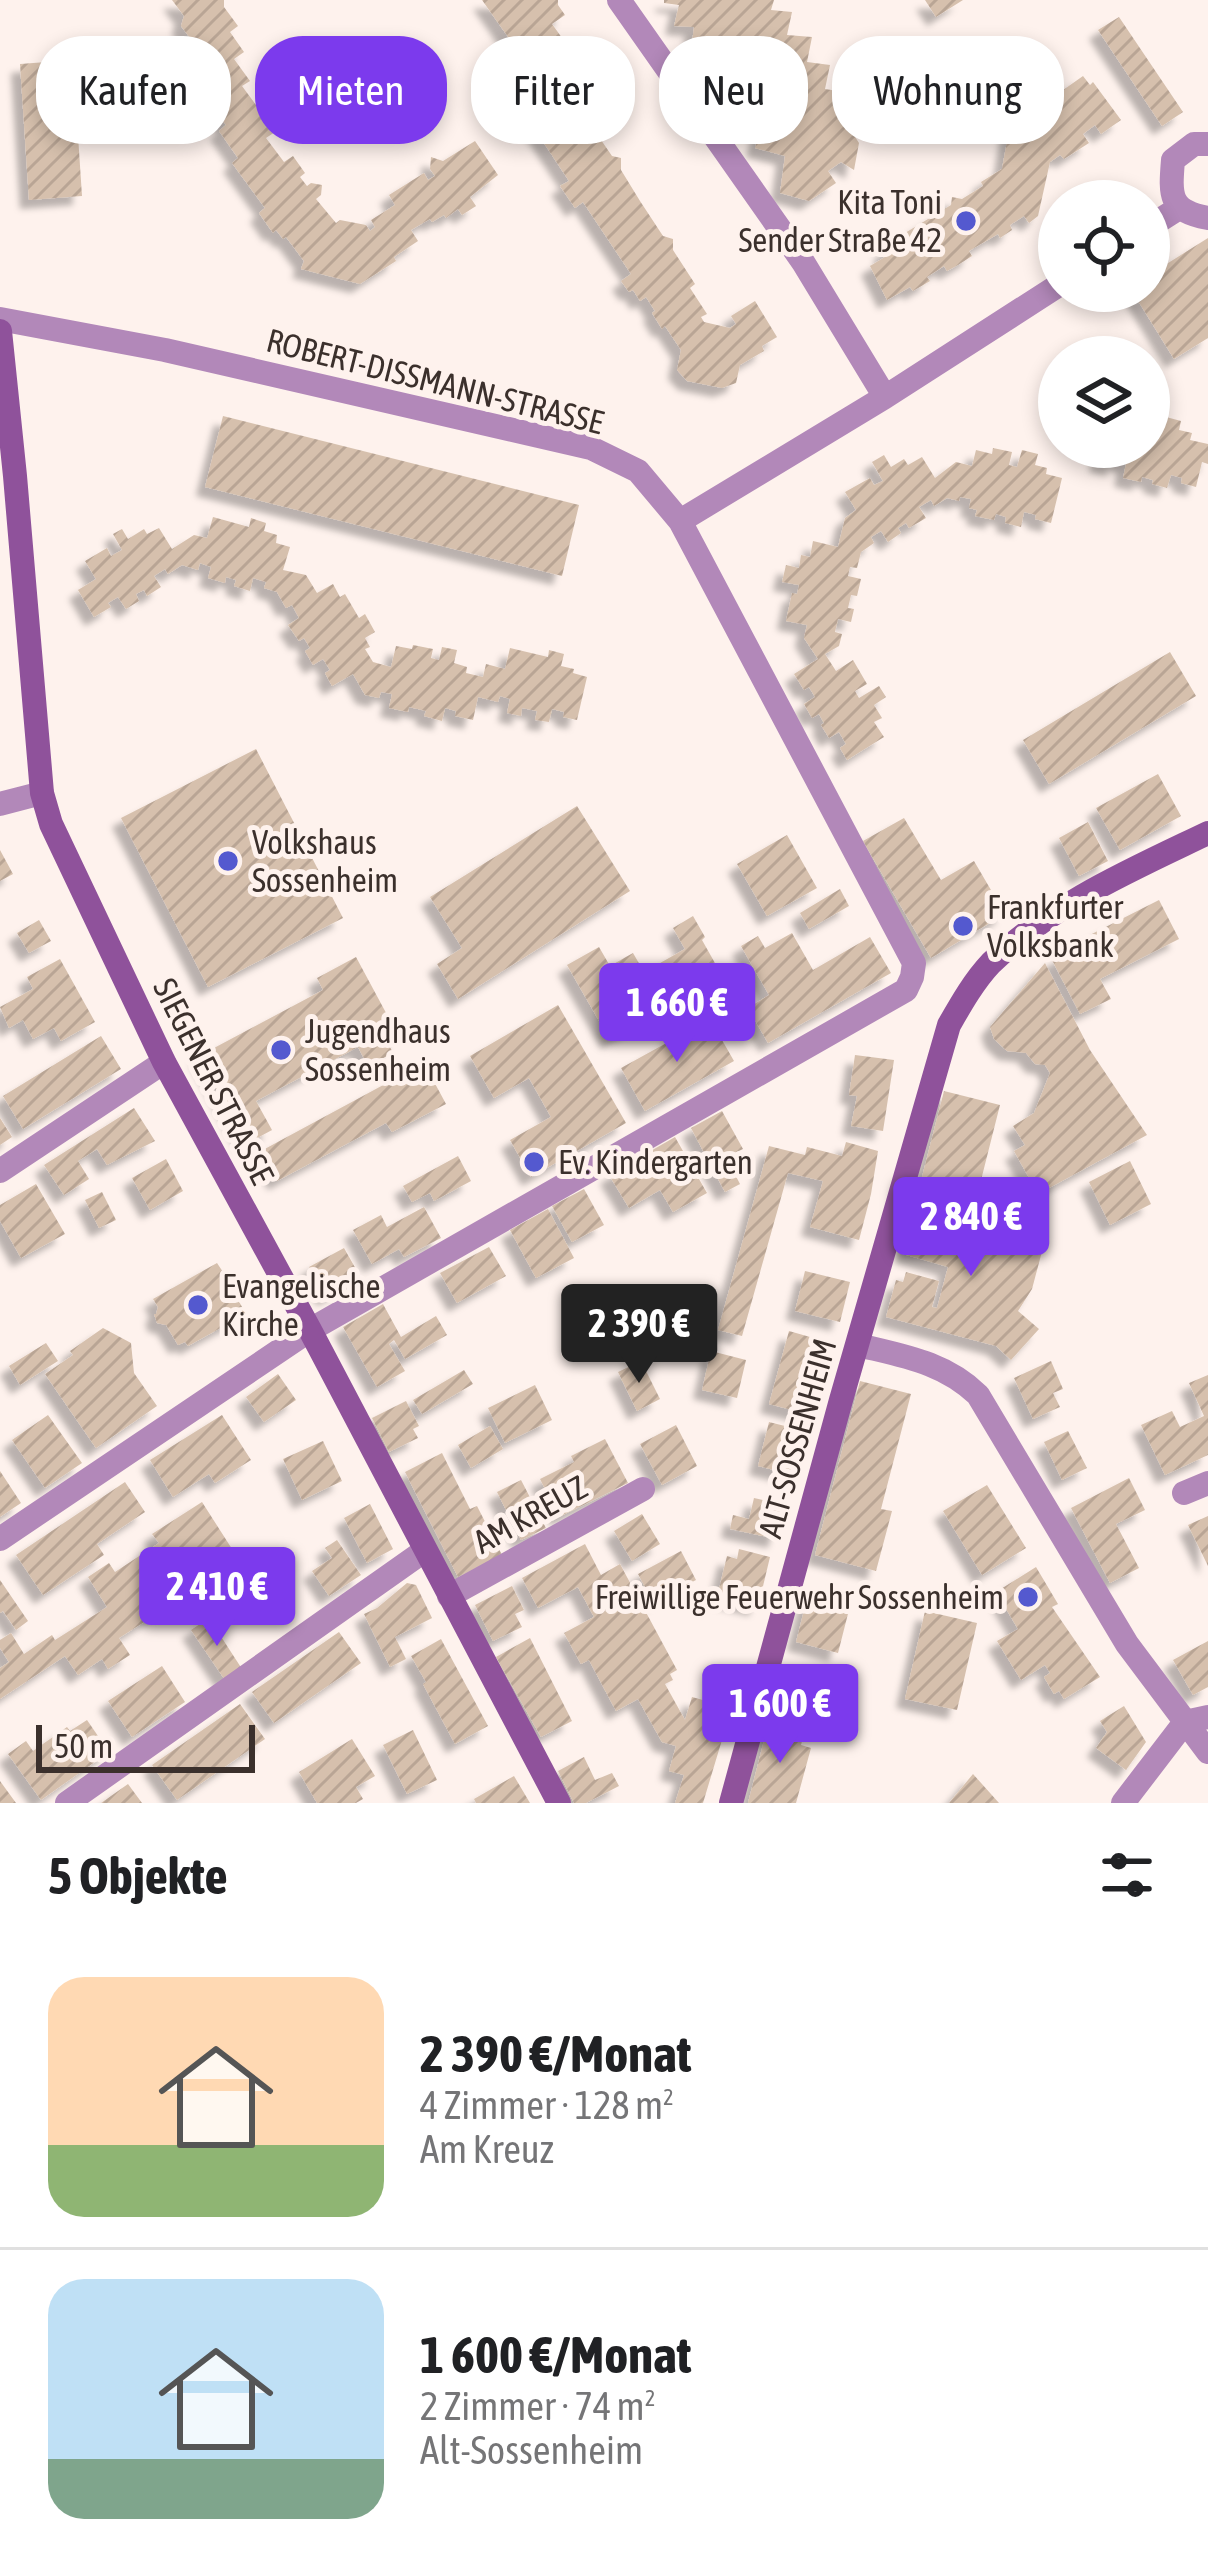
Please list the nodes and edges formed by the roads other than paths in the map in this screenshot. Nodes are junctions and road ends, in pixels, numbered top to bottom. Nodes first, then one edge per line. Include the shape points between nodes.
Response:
1 (619, 0) edge
2 (1208, 143) edge
3 (1179, 208) junction
4 (1170, 214) edge
5 (1208, 218) edge
6 (1038, 299) edge
7 (0, 319) edge
8 (0, 331) edge
9 (886, 397) junction
10 (8, 478) edge
11 (680, 521) junction
12 (42, 793) junction
13 (0, 804) edge
14 (1208, 833) edge
15 (164, 1062) junction
16 (0, 1172) edge
17 (310, 1330) junction
18 (858, 1345) junction
19 (1208, 1483) edge
20 (643, 1489) dead end
21 (1184, 1493) dead end
22 (0, 1539) edge
23 (424, 1551) junction
24 (449, 1596) junction
25 (1197, 1719) edge
26 (1208, 1752) edge
27 (67, 1803) edge
28 (559, 1803) edge
29 (730, 1803) edge
30 (1123, 1803) edge

1 - 9 street via 803,262
2 - 3 street via 1194,143 1173,160 1170,194
3 - 4 street
3 - 5 street
6 - 9 street
7 - 11 street, ROBERT-DISSMANN-STRASSE via 591,448 638,471
8 - 10 main road, SIEGENER STRASSE
9 - 11 street
10 - 12 main road, SIEGENER STRASSE
11 - 17 street, ROBERT-DISSMANN-STRASSE via 914,963 912,977 906,990
12 - 13 street
12 - 15 main road, SIEGENER STRASSE
14 - 18 main road, ALT-SOSSENHEIM via 1036,927 991,964 960,1005
15 - 16 street
15 - 17 main road, SIEGENER STRASSE
17 - 22 street
17 - 23 main road, SIEGENER STRASSE
18 - 25 street via 926,1361 978,1395 1127,1644
18 - 29 main road, ALT-SOSSENHEIM
19 - 21 street
20 - 24 street, AM KREUZ
23 - 24 main road, SIEGENER STRASSE
23 - 27 street
24 - 28 main road, SIEGENER STRASSE
25 - 26 street
25 - 30 street

